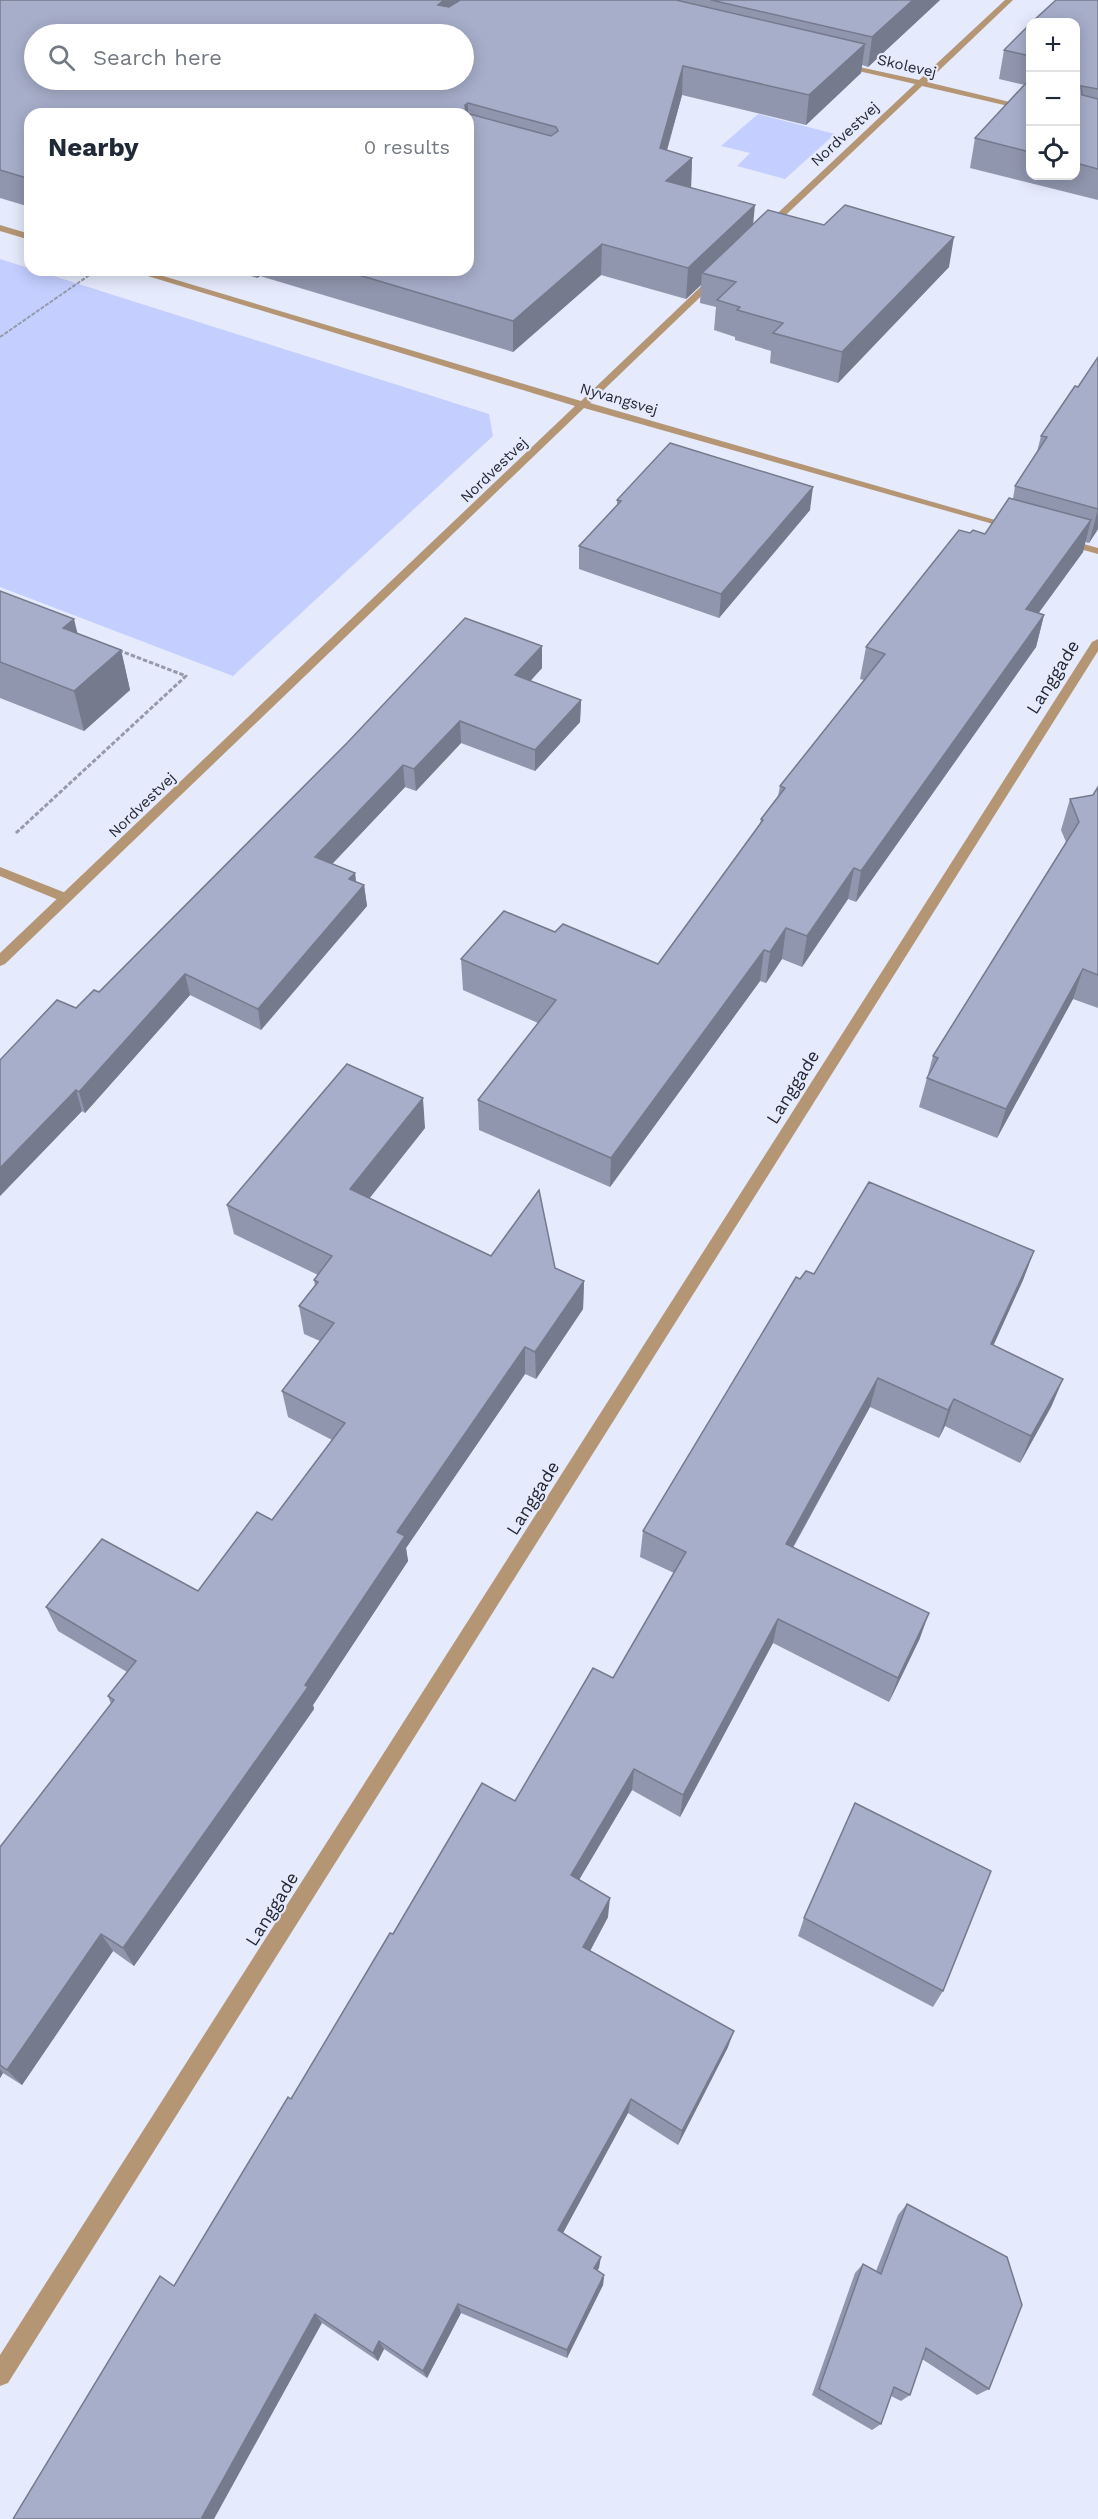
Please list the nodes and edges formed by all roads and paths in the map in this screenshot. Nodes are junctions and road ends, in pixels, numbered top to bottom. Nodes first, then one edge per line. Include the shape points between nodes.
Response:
1 (1009, 0) edge
2 (833, 62) edge
3 (922, 83) junction
4 (1026, 108) edge
5 (0, 228) edge
6 (24, 235) edge
7 (758, 237) edge
8 (723, 270) edge
9 (88, 276) edge
10 (153, 276) edge
11 (0, 337) edge
12 (584, 405) junction
13 (1018, 528) edge
14 (1052, 538) edge
15 (1098, 551) edge
16 (1098, 642) edge
17 (110, 647) edge
18 (8, 840) dead end
19 (0, 871) edge
20 (66, 898) junction
21 (0, 961) edge
22 (0, 2375) edge

1 - 3 street, Nordvestvej
2 - 3 street, Skolevej
3 - 4 street, Skolevej
3 - 7 street, Nordvestvej
5 - 6 street
8 - 12 street, Nordvestvej
9 - 11 path
10 - 12 street, Nyvangsvej
12 - 13 street, Nyvangsvej
12 - 20 street, Nordvestvej
14 - 15 street
16 - 22 street, Langgade
17 - 18 path via 186,676
19 - 20 street
20 - 21 street, Nordvestvej

